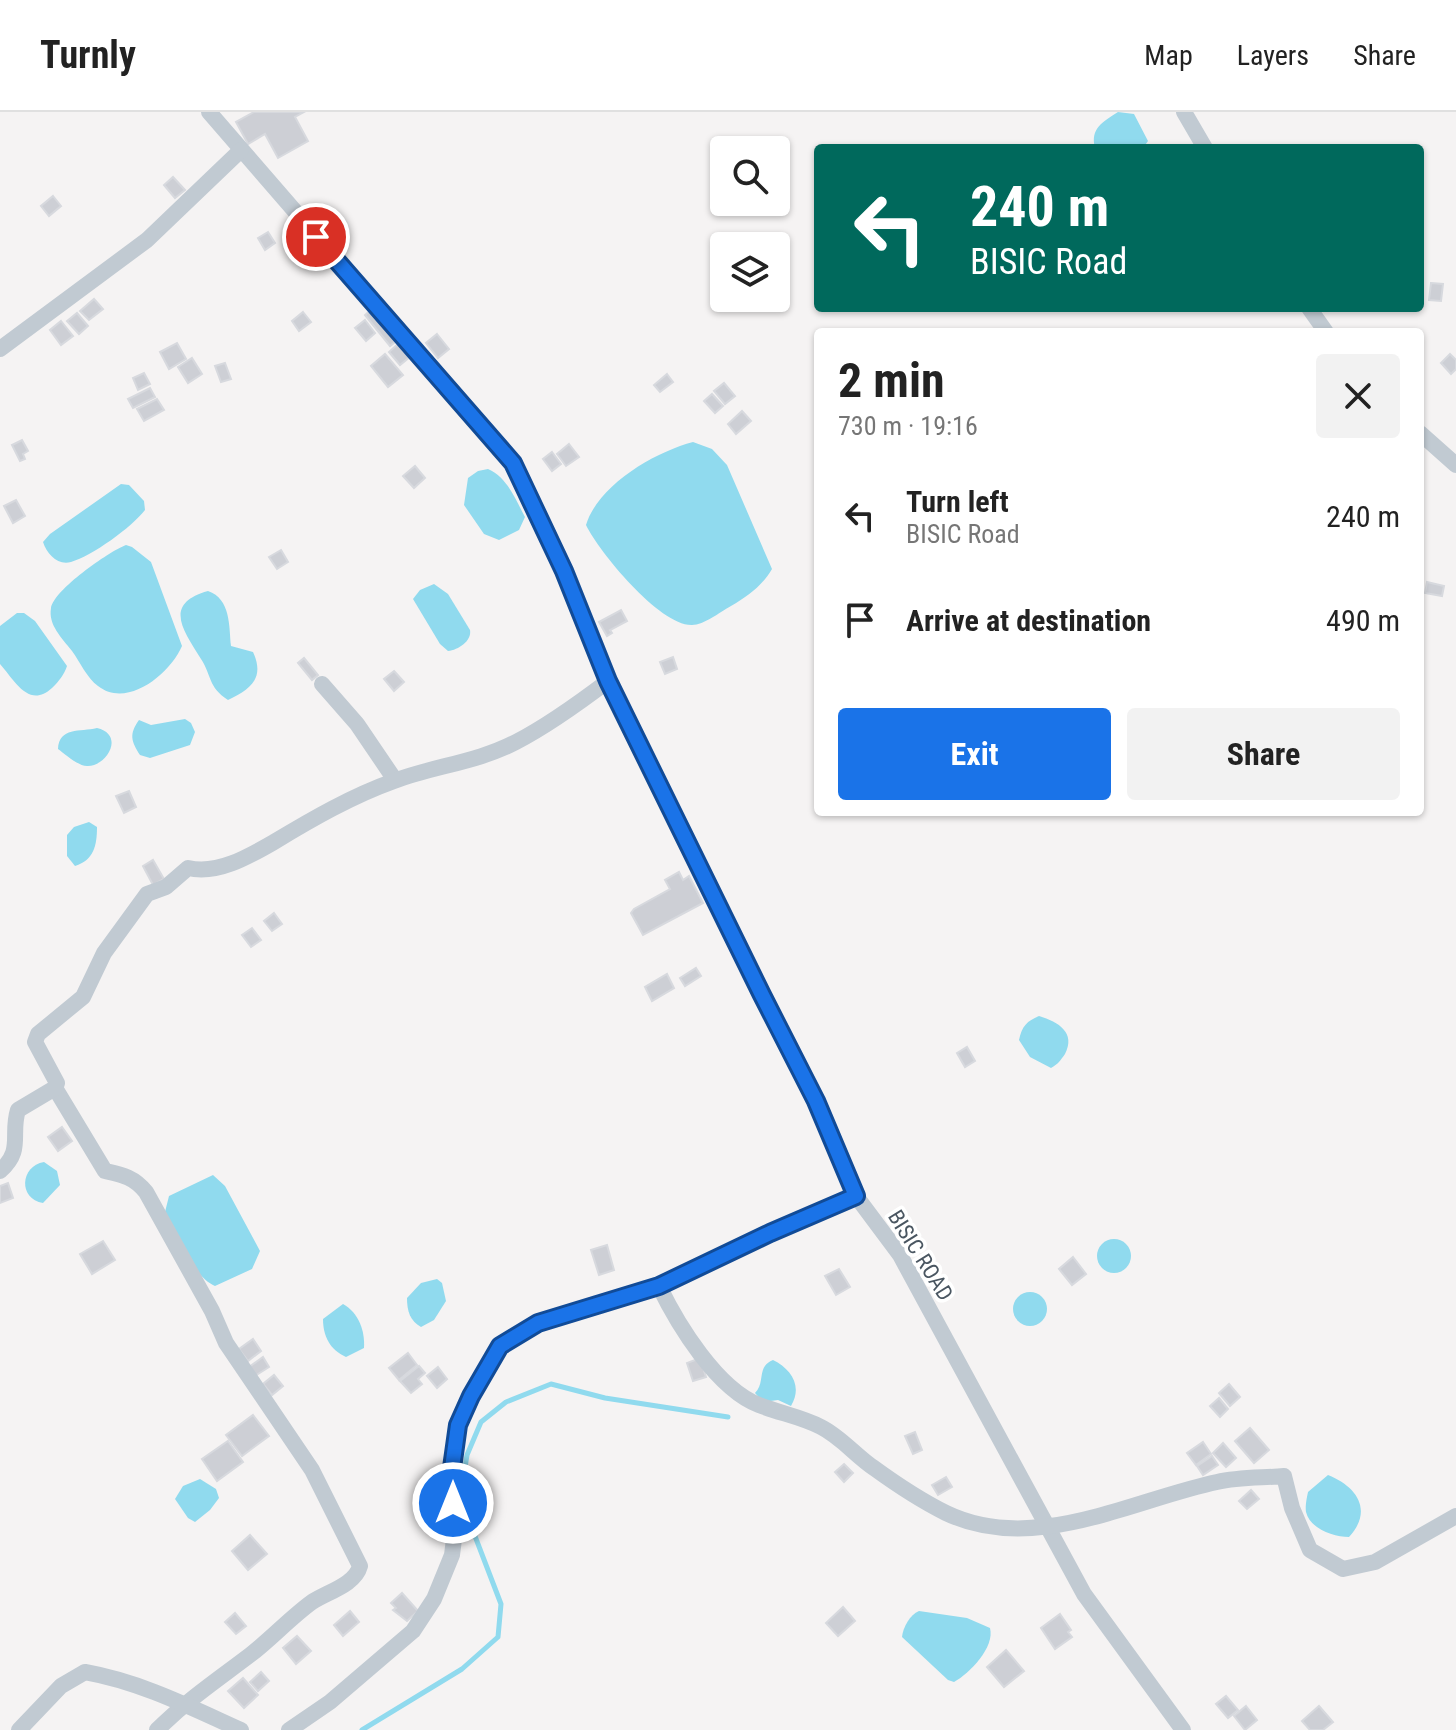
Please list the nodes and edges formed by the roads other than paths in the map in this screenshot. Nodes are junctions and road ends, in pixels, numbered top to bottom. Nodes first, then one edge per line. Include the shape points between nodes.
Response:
1 (209, 112) edge
2 (1184, 112) edge
3 (1203, 144) edge
4 (241, 150) junction
5 (0, 349) edge
6 (1424, 437) edge
7 (1456, 465) edge
8 (608, 681) junction
9 (322, 684) dead end
10 (395, 780) junction
11 (55, 1088) junction
12 (0, 1171) edge
13 (856, 1196) junction
14 (659, 1286) junction
15 (1456, 1516) edge
16 (1046, 1526) junction
17 (185, 1704) junction
18 (19, 1730) edge
19 (157, 1730) edge
20 (241, 1730) edge
21 (289, 1730) edge
22 (1183, 1730) edge

1 - 4 street, BISIC ROAD
2 - 3 street
4 - 5 street via 147,240
4 - 8 street, BISIC ROAD via 513,463
6 - 7 street
8 - 10 street via 513,744
8 - 13 street, BISIC ROAD via 816,1101
9 - 10 street
10 - 11 street via 219,868 188,868 166,887 147,894 104,953 83,997 38,1034 35,1042 56,1078
11 - 12 street via 18,1110 16,1148
11 - 17 street via 105,1171 137,1180 146,1192 226,1343 312,1470 360,1566 350,1580 295,1614
13 - 14 street
13 - 16 street, BISIC ROAD via 900,1255
14 - 16 street via 682,1328 741,1396 823,1428 946,1513 977,1523
14 - 21 street via 538,1323 500,1346 458,1425 451,1475 452,1555 434,1599 413,1631
15 - 16 street via 1375,1562 1343,1569 1310,1550 1284,1476 1222,1481
16 - 22 street, BISIC ROAD via 1084,1594
17 - 18 street via 117,1678 85,1672 61,1686
17 - 19 street
17 - 20 street

